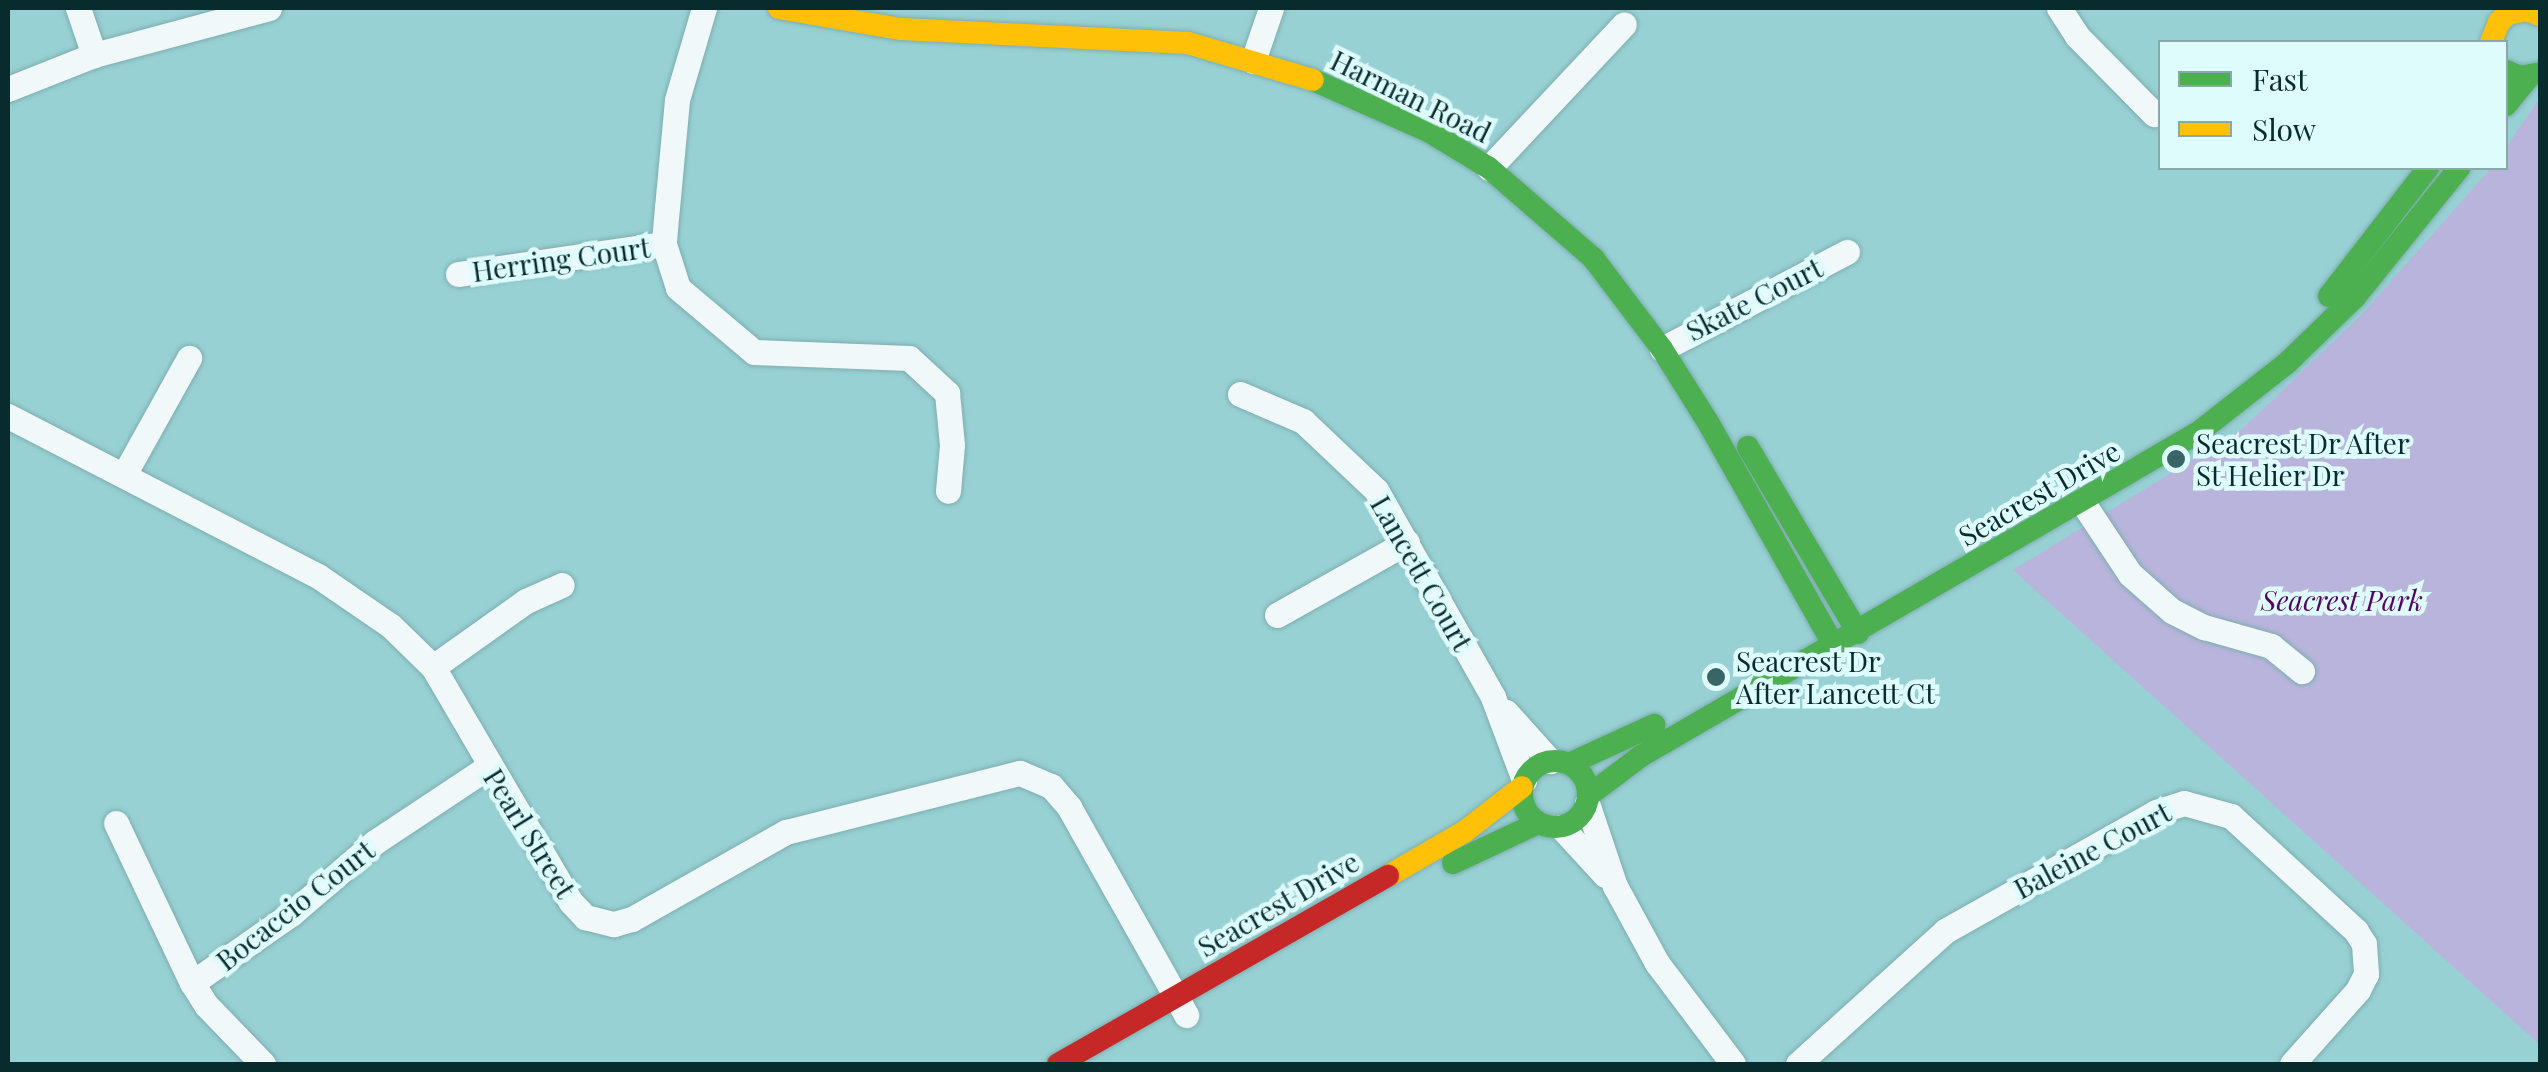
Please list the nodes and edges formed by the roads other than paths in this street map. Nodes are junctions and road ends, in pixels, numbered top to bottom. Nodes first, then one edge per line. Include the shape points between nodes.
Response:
1 (78, 8) edge
2 (269, 8) edge
3 (704, 8) edge
4 (779, 8) edge
5 (912, 8) edge
6 (1271, 8) edge
7 (2058, 8) edge
8 (2527, 11) edge
9 (970, 17) edge
10 (1624, 24) dead end
11 (2492, 40) edge
12 (1256, 51) junction
13 (94, 54) junction
14 (2525, 74) edge
15 (1374, 81) dead end
16 (8, 89) edge
17 (1404, 94) dead end
18 (2508, 102) edge
19 (2154, 114) dead end
20 (1496, 159) junction
21 (2426, 170) edge
22 (2457, 170) edge
23 (1542, 182) dead end
24 (1592, 225) dead end
25 (664, 244) junction
26 (1848, 252) dead end
27 (458, 274) dead end
28 (1670, 342) junction
29 (189, 358) dead end
30 (1240, 394) dead end
31 (8, 416) edge
32 (125, 473) junction
33 (948, 491) dead end
34 (2083, 504) junction
35 (1407, 542) junction
36 (562, 585) dead end
37 (1276, 615) dead end
38 (1853, 623) junction
39 (1828, 636) junction
40 (433, 666) junction
41 (2302, 671) dead end
42 (1492, 698) junction
43 (1560, 762) junction
44 (488, 766) junction
45 (1523, 784) junction
46 (1588, 800) junction
47 (116, 822) dead end
48 (1550, 825) junction
49 (1615, 886) junction
50 (192, 983) junction
51 (1180, 1006) junction
52 (263, 1064) edge
53 (1058, 1064) edge
54 (1101, 1064) edge
55 (1732, 1064) edge
56 (1798, 1064) edge
57 (2292, 1064) edge

1 - 13 street
2 - 13 street
3 - 25 street via 677,100
4 - 9 main road, Harman Road via 858,24
5 - 9 main road, Harman Road
6 - 12 street
7 - 19 street
8 - 11 main road via 2499,22
9 - 12 main road, Harman Road via 1171,18
10 - 20 street
12 - 15 main road, Harman Road
12 - 20 main road, Harman Road
13 - 16 street
14 - 18 main road
17 - 20 main road, Harman Road
20 - 23 main road, Harman Road
20 - 28 main road, Harman Road
21 - 38 main road, Seacrest Drive via 2340,284 2210,400
22 - 34 main road, Seacrest Drive via 2387,261 2287,363 2199,432
24 - 28 main road, Harman Road
25 - 27 street, Herring Court
25 - 33 street via 678,288 754,352 909,358 947,393
26 - 28 street, Skate Court
28 - 38 main road, Harman Road
28 - 39 main road, Harman Road
29 - 32 street
30 - 35 street, Lancett Court via 1304,422 1376,490
31 - 32 street, Pearl Street
32 - 40 street, Pearl Street via 345,593
34 - 38 main road, Seacrest Drive
34 - 41 street via 2130,574 2172,611 2271,646
35 - 37 street
35 - 42 street, Lancett Court
36 - 40 street via 526,601
38 - 39 main road, Seacrest Drive
39 - 43 main road, Seacrest Drive via 1622,742
39 - 46 main road, Seacrest Drive via 1641,756
40 - 44 street, Pearl Street
42 - 43 street, Lancett Court
42 - 45 street, Lancett Court
43 - 45 main road, Seacrest Drive via 1530,771
43 - 46 main road via 1584,777
44 - 50 street, Bocaccio Court via 375,842 291,914
44 - 51 street, Pearl Street via 570,902 585,916 614,924 786,832 1009,774 1034,776 1068,808
45 - 48 main road via 1524,808
45 - 51 main road, Seacrest Drive via 1464,832
46 - 48 main road, Seacrest Drive via 1578,819
46 - 49 street
47 - 50 street
48 - 49 street
48 - 51 main road, Seacrest Drive via 1484,845
49 - 55 street via 1657,963
50 - 52 street, Bocaccio Court
51 - 53 main road, Seacrest Drive
51 - 54 main road, Seacrest Drive
56 - 57 street, Baleine Court via 1945,931 2156,812 2184,803 2230,816 2364,944 2366,974 2358,990

